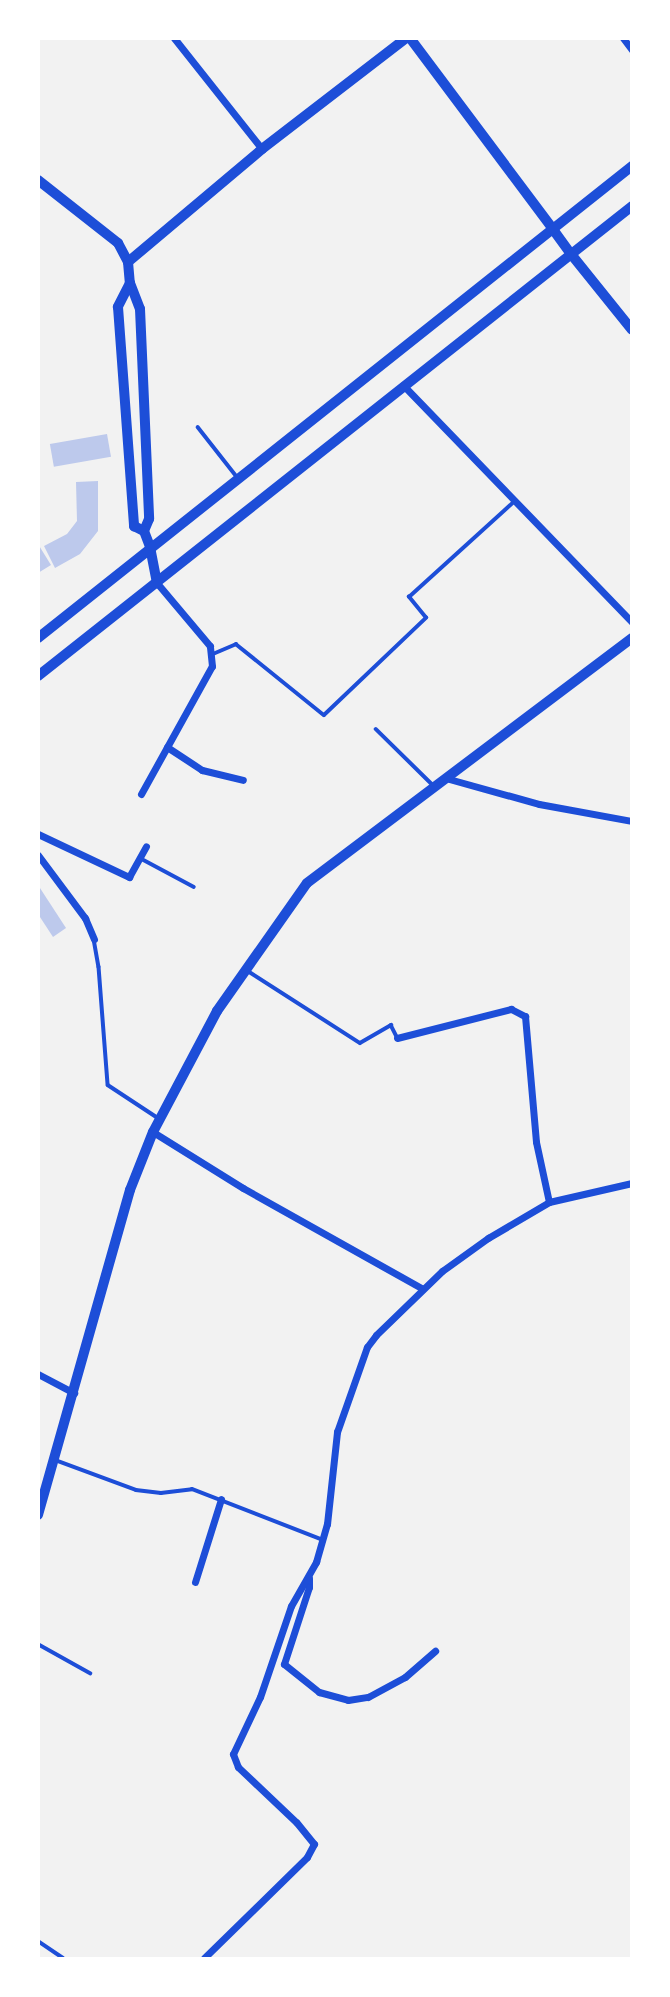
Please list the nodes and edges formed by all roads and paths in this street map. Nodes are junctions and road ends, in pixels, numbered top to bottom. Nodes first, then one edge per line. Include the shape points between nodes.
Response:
1 (174, 38) edge
2 (408, 38) edge
3 (623, 38) edge
4 (632, 50) edge
5 (262, 149) junction
6 (632, 166) edge
7 (38, 180) edge
8 (632, 206) edge
9 (552, 228) junction
10 (571, 254) junction
11 (128, 262) junction
12 (130, 283) junction
13 (632, 330) edge
14 (402, 385) junction
15 (198, 427) dead end
16 (239, 479) junction
17 (515, 501) junction
18 (144, 531) junction
19 (150, 547) junction
20 (157, 583) junction
21 (632, 622) edge
22 (39, 638) edge
23 (632, 638) edge
24 (212, 654) junction
25 (38, 676) edge
26 (376, 729) dead end
27 (167, 747) junction
28 (449, 779) junction
29 (243, 780) dead end
30 (436, 788) junction
31 (141, 794) dead end
32 (632, 821) edge
33 (38, 834) edge
34 (146, 846) dead end
35 (38, 855) edge
36 (140, 858) junction
37 (194, 887) dead end
38 (94, 939) joint
39 (246, 970) junction
40 (397, 1038) joint
41 (160, 1119) junction
42 (153, 1132) junction
43 (632, 1183) edge
44 (549, 1202) junction
45 (423, 1289) junction
46 (38, 1374) edge
47 (74, 1393) junction
48 (55, 1460) junction
49 (221, 1499) junction
50 (38, 1515) edge
51 (323, 1540) junction
52 (309, 1577) junction
53 (195, 1582) dead end
54 (38, 1644) edge
55 (435, 1651) dead end
56 (90, 1673) dead end
57 (38, 1941) edge
58 (63, 1958) edge
59 (204, 1958) edge

1 - 5 street
2 - 5 street
2 - 9 street
3 - 4 street
5 - 11 street
6 - 9 main road
7 - 11 street via 118,243
8 - 10 main road
9 - 10 main road
9 - 16 main road
10 - 13 street
10 - 14 main road
11 - 12 street
12 - 18 street via 140,309 149,519
12 - 18 street via 118,307 134,526
14 - 17 street
14 - 20 main road
15 - 16 lane
16 - 19 main road
17 - 21 street
17 - 24 lane via 408,597 426,618 324,715 236,644
18 - 19 street
19 - 20 main road
19 - 22 main road
20 - 24 street
20 - 25 main road
23 - 28 street
24 - 27 street via 212,666
26 - 30 lane
27 - 29 street via 202,770
27 - 31 street
28 - 30 street
28 - 32 street via 539,804
30 - 39 street via 307,883
33 - 36 street via 130,877
34 - 36 street
35 - 38 street via 85,918
36 - 37 lane
38 - 41 lane via 108,1085
39 - 40 lane via 360,1044 391,1025
39 - 41 street via 217,1011
40 - 44 street via 511,1009 525,1016 536,1142
41 - 42 street
42 - 45 street
42 - 47 street via 131,1190
43 - 44 street
44 - 45 street via 488,1238
45 - 51 street via 376,1335 362,1358 337,1432
46 - 47 street
47 - 48 street
48 - 49 lane via 136,1490 192,1489
48 - 50 street
49 - 51 lane
49 - 53 street
51 - 52 street
52 - 55 street via 284,1664 318,1692 348,1700 368,1696 405,1676
52 - 59 street via 291,1606 255,1709 233,1754 238,1767 314,1844 307,1857
54 - 56 lane
57 - 58 lane

